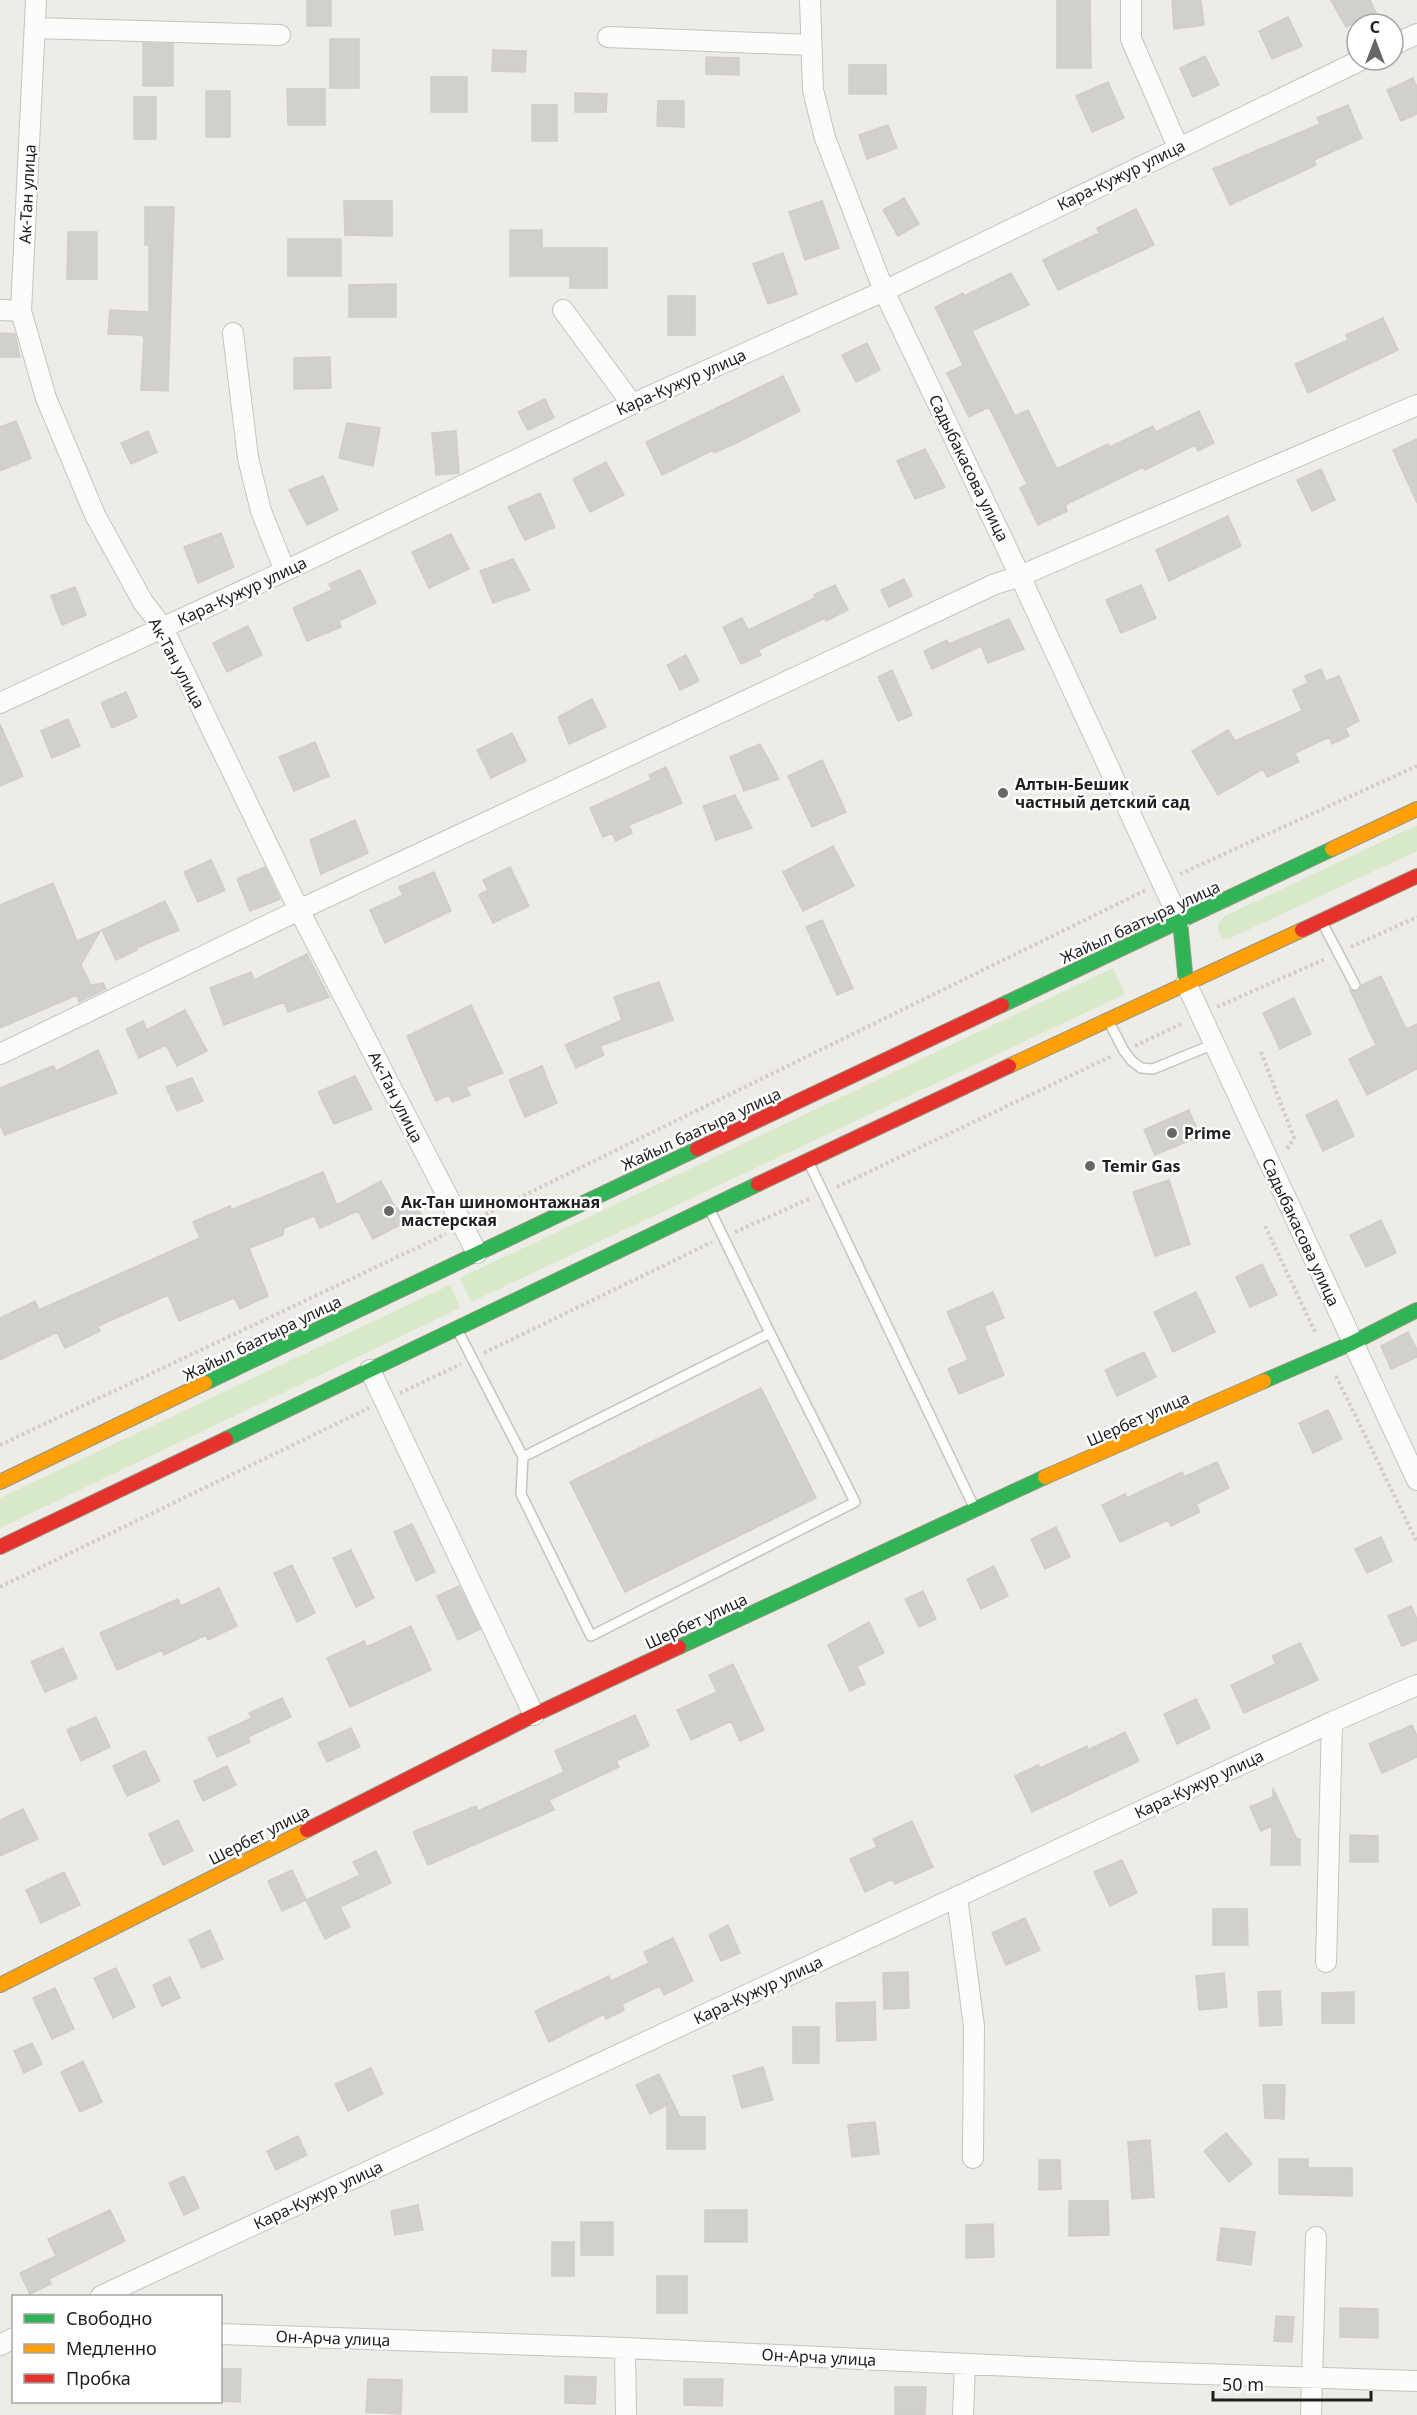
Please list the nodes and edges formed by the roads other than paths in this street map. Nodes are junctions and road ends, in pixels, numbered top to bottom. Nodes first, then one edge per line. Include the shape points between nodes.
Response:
1 (36, 0) edge
2 (810, 0) edge
3 (1131, 0) edge
4 (35, 28) junction
5 (280, 35) dead end
6 (608, 37) dead end
7 (811, 45) junction
8 (1345, 68) edge
9 (1178, 147) junction
10 (884, 291) junction
11 (0, 310) edge
12 (563, 310) dead end
13 (21, 311) junction
14 (233, 333) dead end
15 (632, 404) junction
16 (1417, 405) edge
17 (285, 571) junction
18 (1020, 576) junction
19 (163, 628) junction
20 (0, 703) edge
21 (1417, 809) edge
22 (1417, 876) edge
23 (299, 910) junction
24 (1320, 919) junction
25 (1180, 921) junction
26 (1186, 983) junction
27 (1356, 985) dead end
28 (1108, 1019) junction
29 (1214, 1044) junction
30 (0, 1054) edge
31 (807, 1160) junction
32 (709, 1207) junction
33 (477, 1253) junction
34 (1417, 1310) edge
35 (457, 1328) junction
36 (770, 1333) junction
37 (1352, 1343) junction
38 (370, 1370) junction
39 (523, 1457) junction
40 (1417, 1480) edge
41 (0, 1482) edge
42 (975, 1508) junction
43 (0, 1548) edge
44 (1417, 1686) edge
45 (534, 1715) junction
46 (1332, 1722) junction
47 (957, 1897) junction
48 (1326, 1962) dead end
49 (0, 1985) edge
50 (973, 2158) dead end
51 (1316, 2237) dead end
52 (103, 2295) edge
53 (222, 2334) edge
54 (625, 2348) junction
55 (965, 2364) junction
56 (1311, 2377) junction
57 (1417, 2381) edge
58 (626, 2415) edge
59 (963, 2415) edge
60 (1311, 2415) edge

1 - 4 street, Ак-Тан улица
2 - 7 street, Садыбакасова улица
3 - 9 street via 1131,39
4 - 5 street
4 - 13 street, Ак-Тан улица
6 - 7 street
7 - 10 street, Садыбакасова улица via 813,90 825,138
8 - 9 street, Кара-Кужур улица
9 - 10 street, Кара-Кужур улица
10 - 15 street, Кара-Кужур улица
10 - 18 street, Садыбакасова улица
11 - 13 street
12 - 15 street
13 - 19 street, Ак-Тан улица via 46,398 95,515 143,602
14 - 17 street via 248,458 261,511
15 - 17 street, Кара-Кужур улица
16 - 18 street
17 - 19 street, Кара-Кужур улица
18 - 23 street via 995,584
18 - 25 street, Садыбакасова улица
19 - 20 street, Кара-Кужур улица
19 - 23 street, Ак-Тан улица
21 - 25 main road, Жайыл баатыра улица
22 - 24 main road
23 - 30 street
23 - 33 street, Ак-Тан улица
24 - 26 main road
24 - 27 lane
25 - 26 main road
25 - 33 main road, Жайыл баатыра улица
26 - 28 main road
26 - 29 street, Садыбакасова улица
28 - 29 lane via 1124,1051 1142,1068 1153,1070
28 - 31 main road
29 - 37 street, Садыбакасова улица
31 - 32 main road
31 - 42 lane
32 - 35 main road
32 - 36 lane
33 - 41 main road, Жайыл баатыра улица
34 - 37 main road, Шербет улица
35 - 38 main road
35 - 39 lane
36 - 39 lane
36 - 39 lane via 855,1502 591,1636 521,1494
37 - 40 street, Садыбакасова улица
37 - 42 main road, Шербет улица
38 - 43 main road
38 - 45 street
42 - 45 main road, Шербет улица
44 - 46 street, Кара-Кужур улица
45 - 49 main road, Шербет улица
46 - 47 street, Кара-Кужур улица
46 - 48 street
47 - 50 street via 974,2026
47 - 52 street, Кара-Кужур улица
51 - 56 street
53 - 54 street, Он-Арча улица
54 - 55 street, Он-Арча улица
54 - 58 street
55 - 56 street, Он-Арча улица
55 - 59 street
56 - 57 street, Он-Арча улица
56 - 60 street

